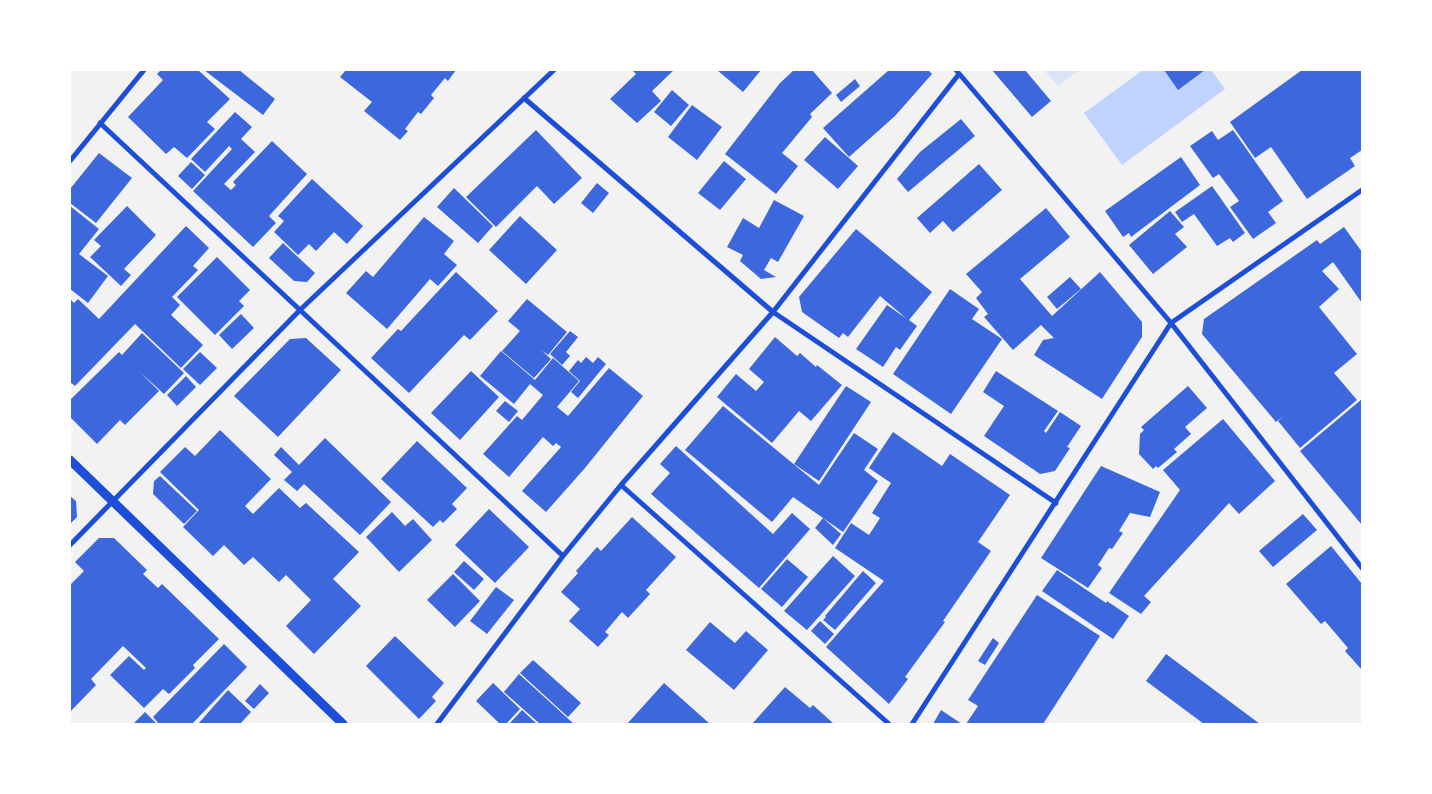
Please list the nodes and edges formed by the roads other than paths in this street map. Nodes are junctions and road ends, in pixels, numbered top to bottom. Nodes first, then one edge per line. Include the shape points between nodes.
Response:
1 (144, 70) edge
2 (554, 70) edge
3 (957, 72) edge
4 (524, 98) junction
5 (100, 123) junction
6 (70, 161) edge
7 (1362, 190) edge
8 (300, 310) junction
9 (773, 312) junction
10 (1171, 323) junction
11 (70, 460) edge
12 (621, 485) junction
13 (113, 501) junction
14 (1056, 503) junction
15 (70, 545) edge
16 (563, 556) junction
17 (1362, 568) edge
18 (343, 724) edge
19 (437, 724) edge
20 (890, 724) edge
21 (912, 724) edge

1 - 5 street
2 - 4 street
3 - 9 street
3 - 10 street
4 - 8 street
4 - 9 street
5 - 6 street
5 - 8 street
7 - 10 street
8 - 13 street
8 - 16 street
9 - 12 street
9 - 14 street
10 - 14 street
10 - 17 street
11 - 13 street
12 - 16 street
12 - 20 street
13 - 15 street
13 - 18 street
14 - 21 street
16 - 19 street

